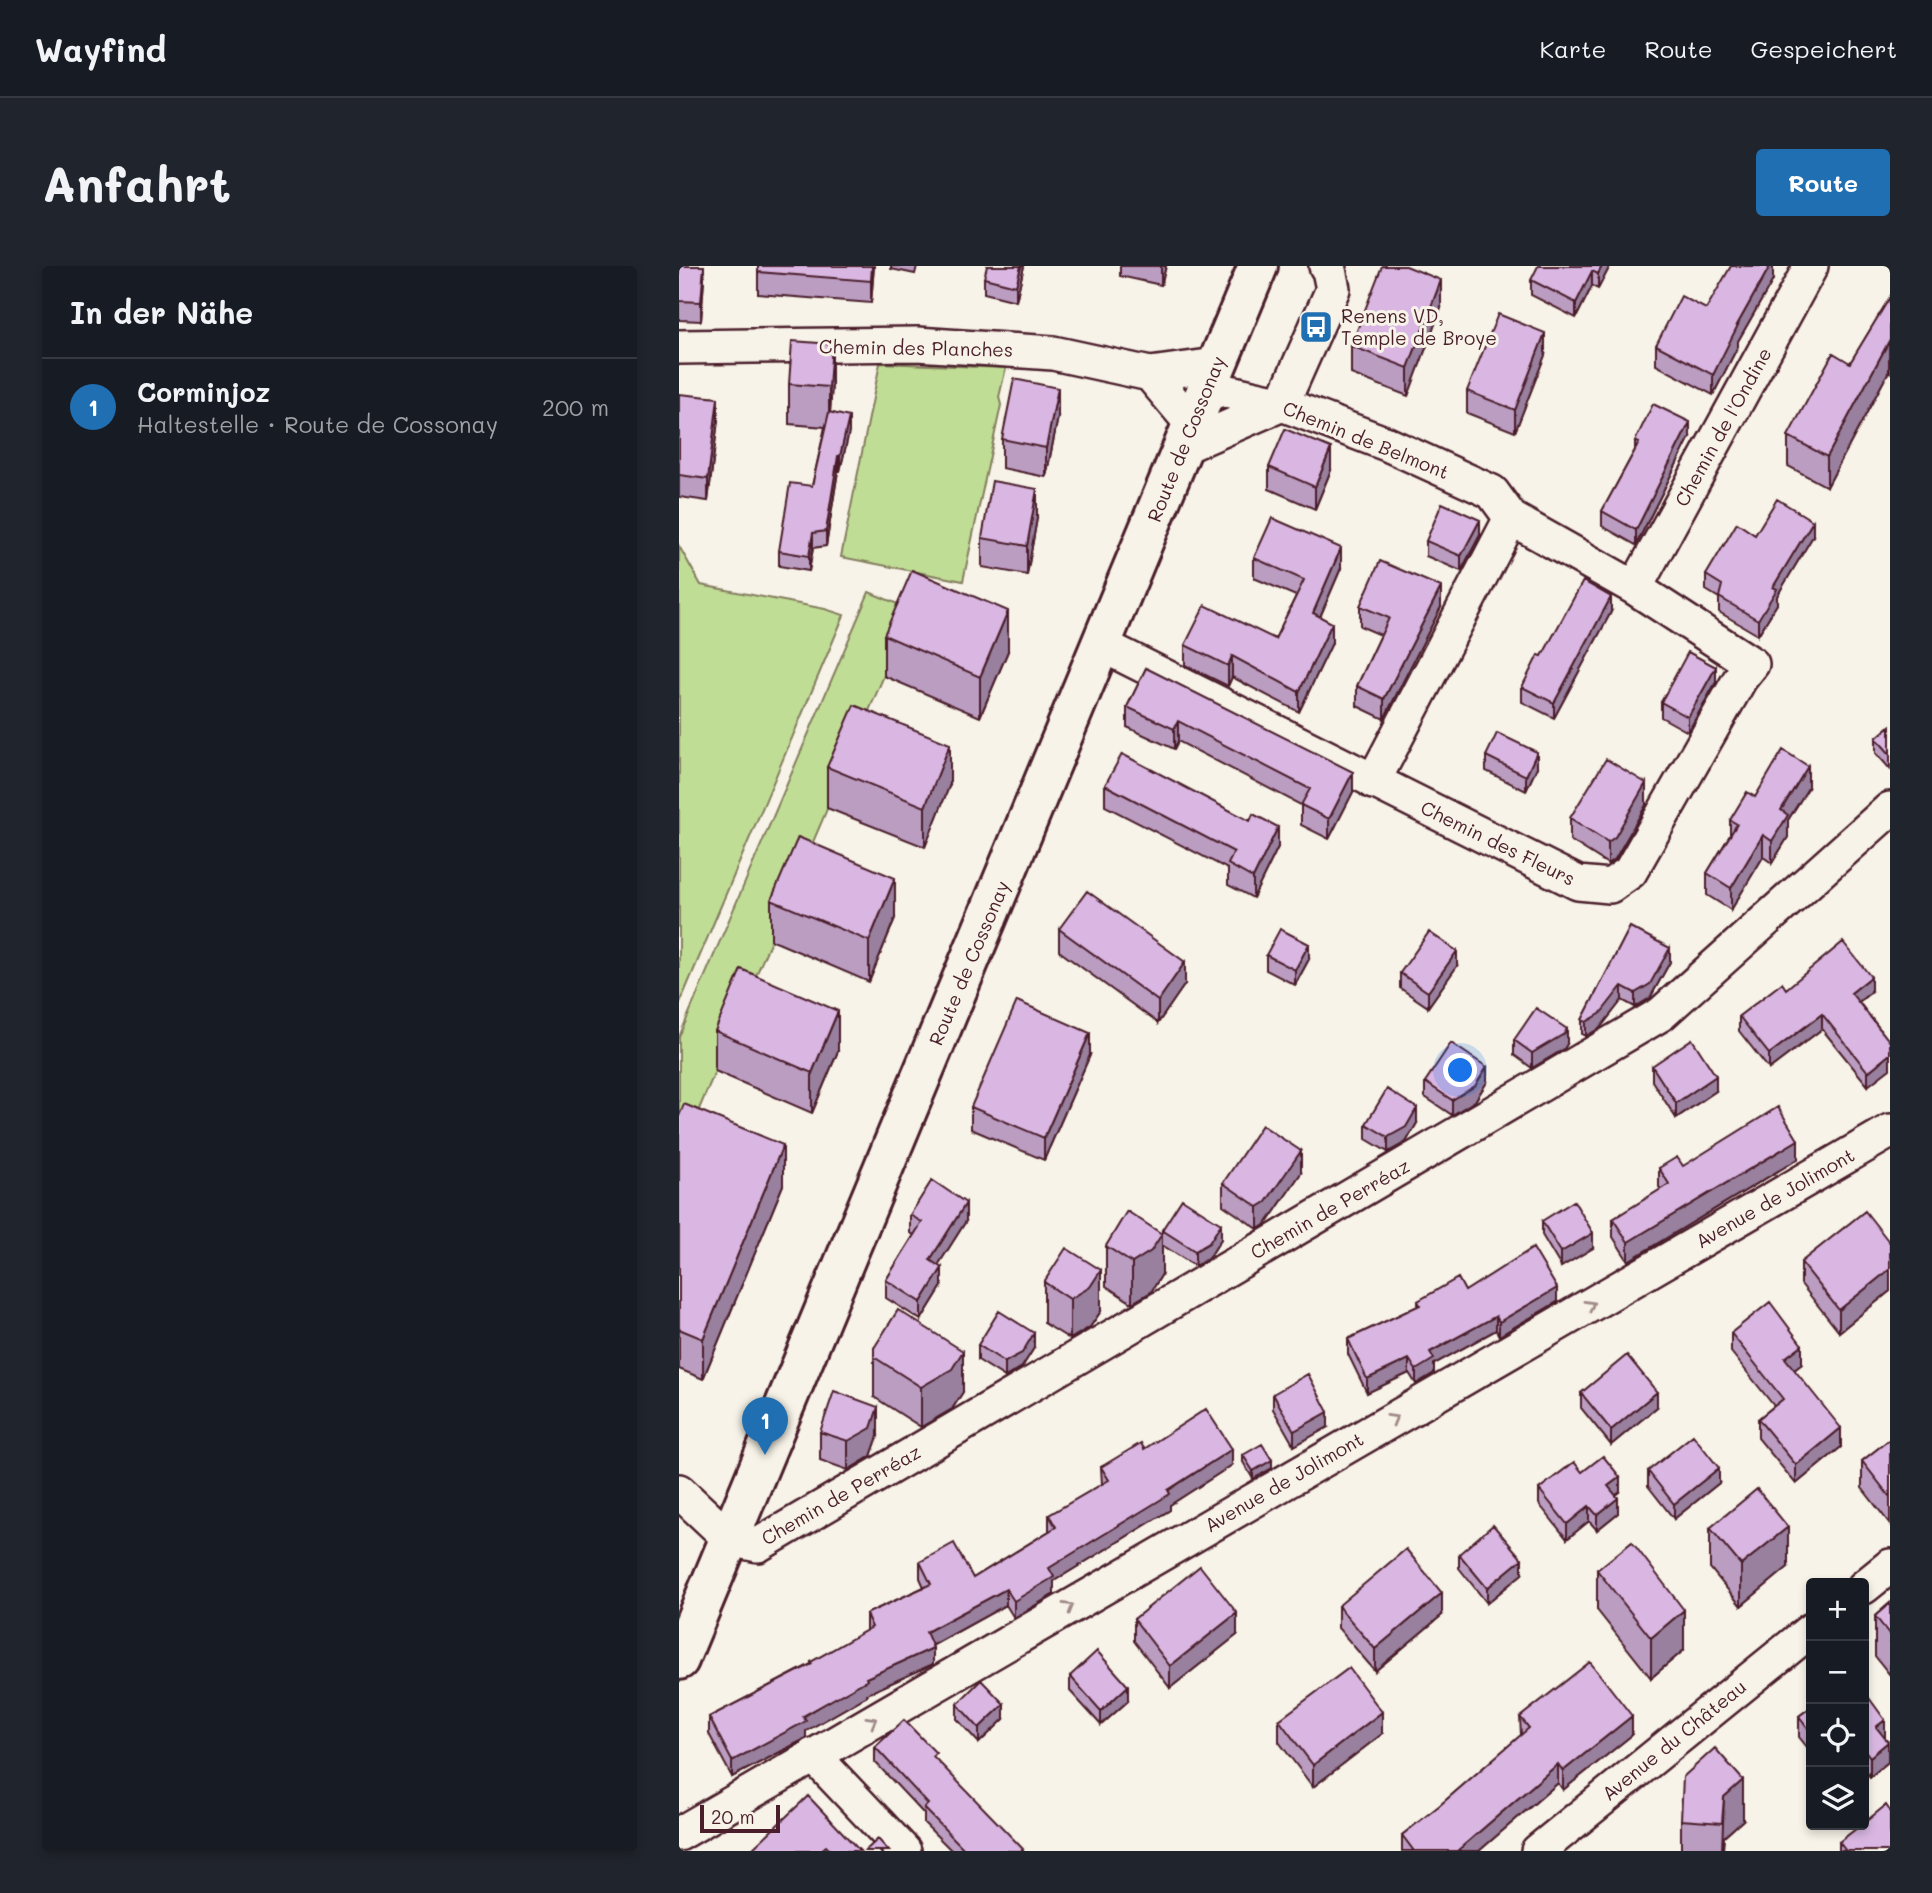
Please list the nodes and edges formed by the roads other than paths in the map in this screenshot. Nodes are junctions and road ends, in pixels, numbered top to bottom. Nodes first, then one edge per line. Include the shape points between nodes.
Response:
1 (1258, 266) edge
2 (1326, 266) edge
3 (1811, 266) edge
4 (679, 347) edge
5 (1150, 374) junction
6 (1212, 376) junction
7 (1282, 404) junction
8 (1188, 436) junction
9 (1510, 518) junction
10 (1635, 588) junction
11 (1102, 645) junction
12 (1373, 782) junction
13 (1890, 809) edge
14 (1890, 1131) edge
15 (679, 1491) edge
16 (730, 1539) junction
17 (1890, 1566) edge
18 (1869, 1583) edge
19 (1806, 1634) edge
20 (679, 1660) edge
21 (813, 1755) junction
22 (679, 1834) edge
23 (904, 1851) edge
24 (1538, 1851) edge

1 - 6 main road, Route de Cossonay
2 - 7 street via 1333,289
3 - 10 street, Chemin de l'Ondine
4 - 5 street, Chemin des Planches via 917,344 1053,353
5 - 6 street, Chemin des Planches
5 - 8 street
6 - 7 street, Chemin de Belmont
6 - 8 main road, Route de Cossonay
7 - 8 street
7 - 9 street, Chemin de Belmont via 1387,444 1492,492
8 - 11 main road, Route de Cossonay
9 - 10 street, Chemin de Belmont
9 - 12 street
10 - 12 street, Chemin des Fleurs via 1752,664 1630,872 1610,886 1578,883
11 - 12 street, Chemin des Fleurs
11 - 16 main road, Route de Cossonay
13 - 16 street, Chemin de Perréaz via 1661,1014 758,1545
21 -> 14 street, Avenue de Jolimont
15 - 16 street
16 - 20 main road, Route de Cossonay
17 - 18 street
19 - 24 street, Avenue du Château
21 - 22 street, Avenue de Jolimont
21 - 23 street

